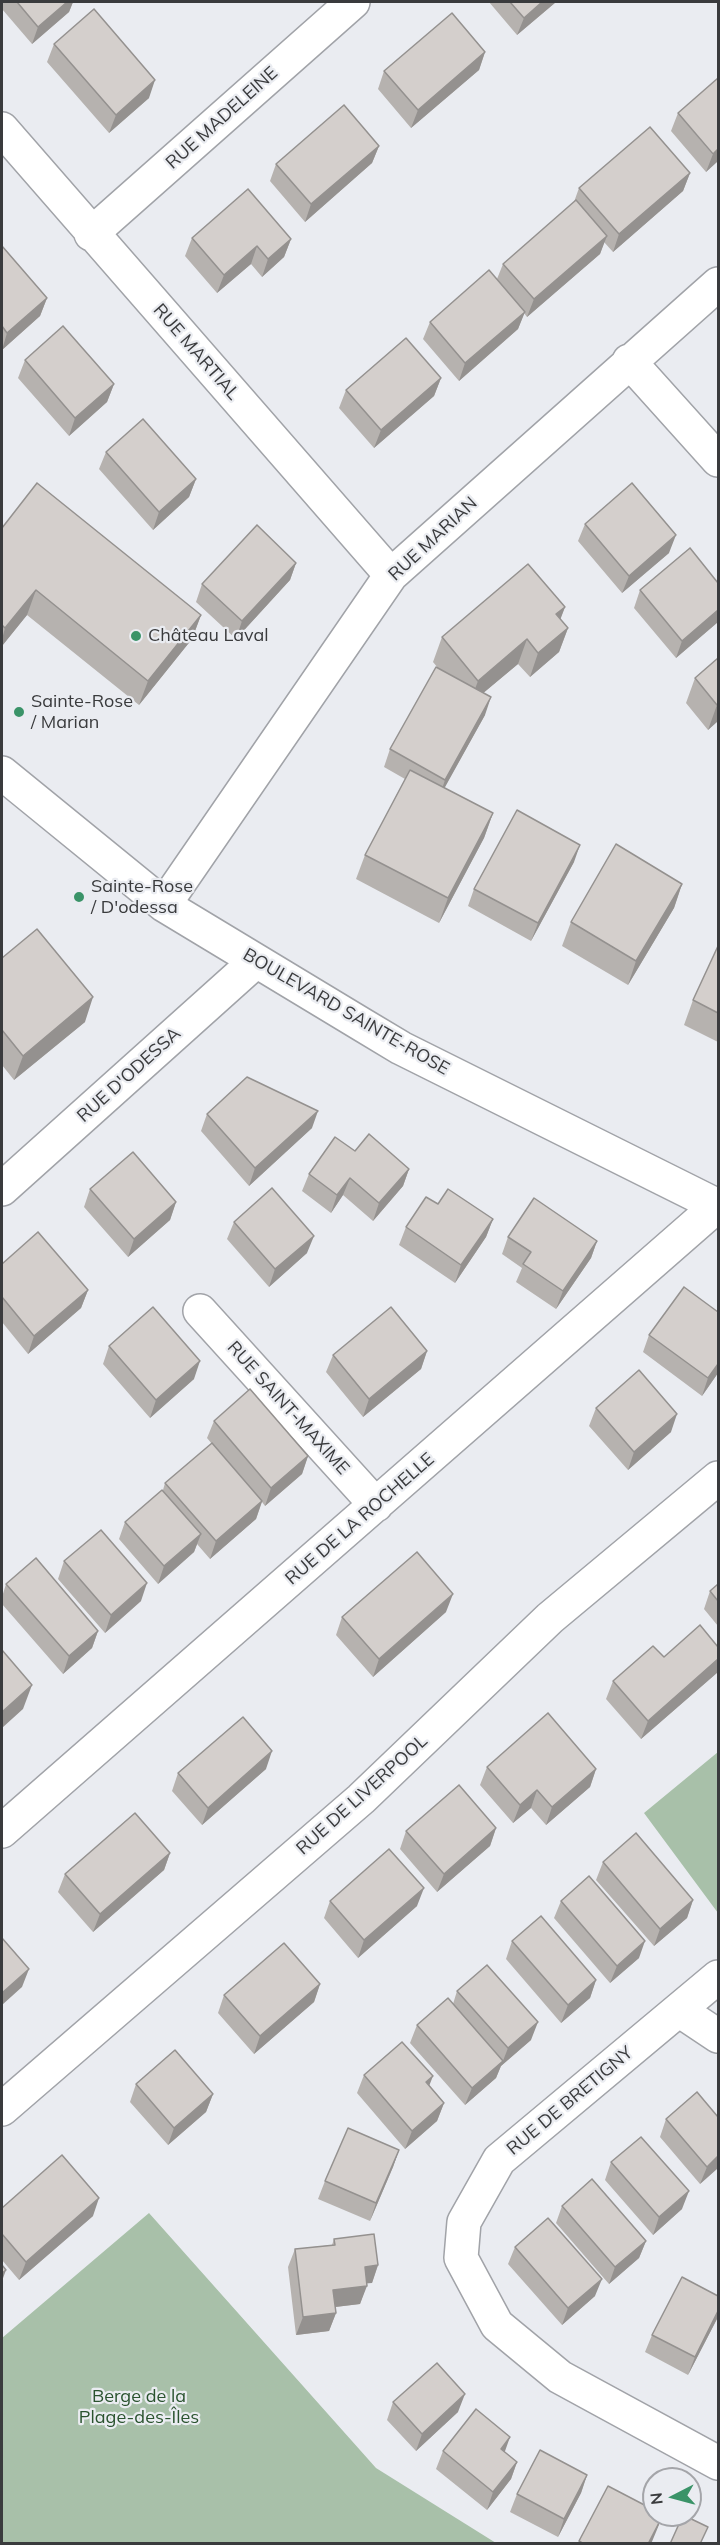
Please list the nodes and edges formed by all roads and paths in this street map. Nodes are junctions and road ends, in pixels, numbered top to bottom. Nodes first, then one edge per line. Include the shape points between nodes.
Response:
1 (353, 2) edge
2 (2, 129) edge
3 (92, 234) junction
4 (718, 284) edge
5 (629, 361) junction
6 (718, 460) edge
7 (391, 575) junction
8 (2, 773) edge
9 (164, 905) junction
10 (256, 961) junction
11 (2, 1189) edge
12 (718, 1206) edge
13 (200, 1311) dead end
14 (718, 1478) edge
15 (376, 1505) junction
16 (2, 1831) edge
17 (718, 1977) edge
18 (679, 2010) junction
19 (718, 2036) edge
20 (2, 2109) edge
21 (718, 2463) edge

1 - 3 street, RUE MADELEINE
2 - 3 street, RUE MARTIAL
3 - 7 street, RUE MARTIAL
4 - 5 street, RUE MARIAN
5 - 6 street
5 - 7 street, RUE MARIAN
7 - 9 street, RUE MARIAN
8 - 9 street, BOULEVARD SAINTE-ROSE
9 - 10 street, BOULEVARD SAINTE-ROSE
10 - 11 street, RUE D'ODESSA
10 - 12 street, BOULEVARD SAINTE-ROSE via 401,1048
12 - 15 street, RUE DE LA ROCHELLE
13 - 15 street, RUE SAINT-MAXIME
14 - 20 street, RUE DE LIVERPOOL via 550,1618 361,1799
15 - 16 street, RUE DE LA ROCHELLE
17 - 18 street, RUE DE BRETIGNY
18 - 19 street
18 - 21 street, RUE DE BRETIGNY via 500,2160 464,2222 461,2258 497,2325 560,2377

